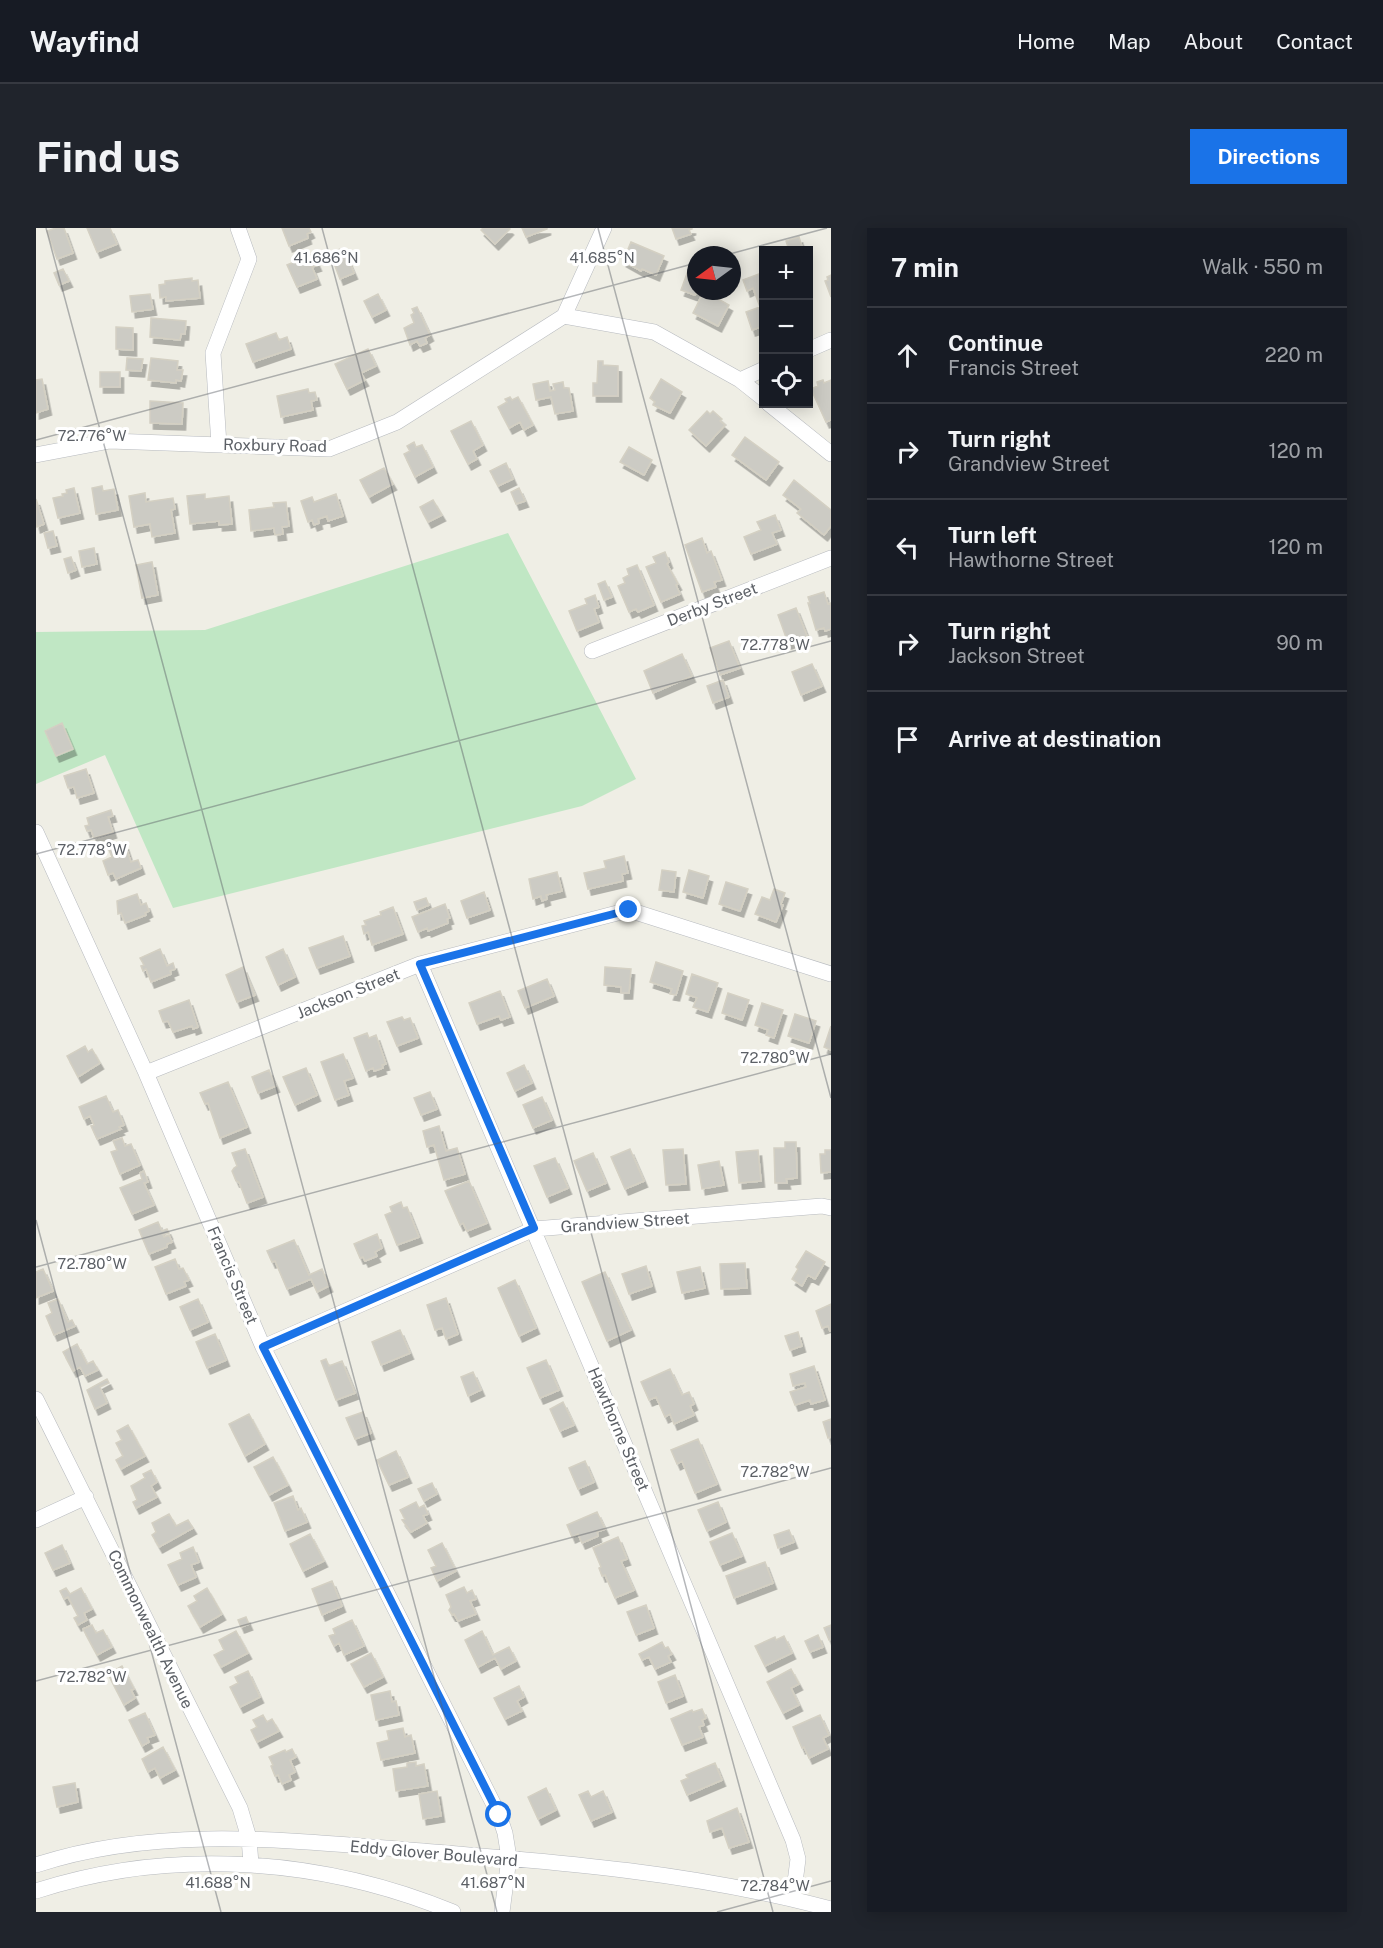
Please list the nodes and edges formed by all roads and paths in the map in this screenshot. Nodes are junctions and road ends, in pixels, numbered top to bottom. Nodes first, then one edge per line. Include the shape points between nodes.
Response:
1 (238, 228) edge
2 (604, 228) edge
3 (564, 316) junction
4 (831, 340) edge
5 (813, 348) edge
6 (759, 371) edge
7 (740, 380) junction
8 (759, 395) edge
9 (774, 408) edge
10 (219, 445) junction
11 (831, 454) edge
12 (36, 455) edge
13 (831, 558) edge
14 (592, 651) dead end
15 (36, 832) edge
16 (420, 964) junction
17 (831, 974) edge
18 (146, 1073) junction
19 (831, 1208) edge
20 (534, 1228) junction
21 (263, 1347) junction
22 (36, 1399) edge
23 (86, 1497) junction
24 (36, 1520) edge
25 (249, 1838) junction
26 (509, 1858) junction
27 (251, 1864) junction
28 (36, 1865) edge
29 (36, 1891) edge
30 (793, 1898) junction
31 (831, 1909) edge
32 (453, 1912) edge
33 (502, 1912) edge

1 - 10 street via 249,259 213,353
2 - 3 street
3 - 7 street via 654,332
3 - 10 street, Roxbury Road via 397,422 329,449
4 - 5 street
6 - 7 street
7 - 8 street
9 - 11 street
10 - 12 street, Roxbury Road via 110,441
13 - 14 street, Derby Street
15 - 18 street, Francis Street
16 - 17 street, Jackson Street via 629,910
16 - 18 street, Jackson Street
16 - 20 street, Hawthorne Street
18 - 21 street, Francis Street
19 - 20 street, Grandview Street
20 - 21 street, Grandview Street
20 - 30 street, Hawthorne Street via 793,1840 798,1859
21 - 26 street, Francis Street via 499,1815
22 - 23 street, Commonwealth Avenue
23 - 24 street
23 - 25 street, Commonwealth Avenue via 240,1808
25 - 26 street, Eddy Glover Boulevard
25 - 27 street, Commonwealth Avenue
25 - 28 street, Eddy Glover Boulevard via 176,1839 118,1846
26 - 30 street, Eddy Glover Boulevard via 734,1885
26 - 33 street, Francis Street
27 - 29 street, Eddy Glover Boulevard via 139,1868
27 - 32 street, Eddy Glover Boulevard via 377,1886
30 - 31 street, Eddy Glover Boulevard

